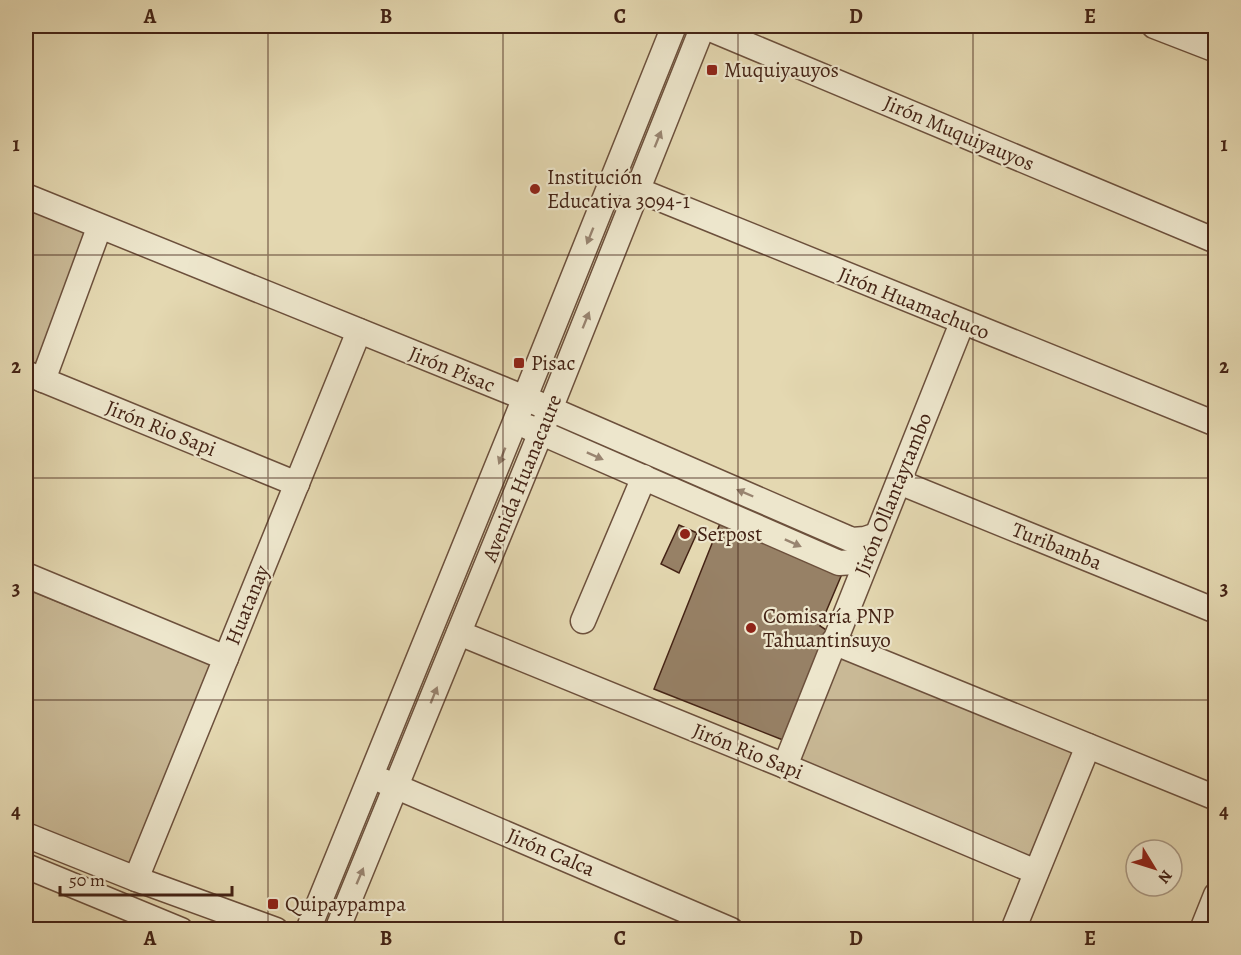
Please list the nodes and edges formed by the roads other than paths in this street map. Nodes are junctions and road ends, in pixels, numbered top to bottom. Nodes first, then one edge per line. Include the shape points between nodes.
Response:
1 (674, 26) edge
2 (703, 26) edge
3 (1154, 26) edge
4 (1215, 50) edge
5 (612, 180) junction
6 (638, 190) junction
7 (26, 196) edge
8 (99, 228) junction
9 (1215, 241) edge
10 (962, 323) junction
11 (359, 331) junction
12 (34, 376) edge
13 (525, 399) junction
14 (550, 409) junction
15 (515, 422) junction
16 (1215, 424) edge
17 (541, 432) junction
18 (644, 477) junction
19 (899, 482) junction
20 (297, 484) junction
21 (872, 546) junction
22 (26, 575) edge
23 (1215, 611) edge
24 (583, 621) dead end
25 (459, 633) junction
26 (833, 642) junction
27 (226, 658) junction
28 (1088, 746) junction
29 (785, 766) junction
30 (371, 776) junction
31 (397, 786) junction
32 (1215, 798) edge
33 (26, 835) edge
34 (26, 866) edge
35 (1036, 872) junction
36 (136, 879) junction
37 (1215, 896) edge
38 (181, 930) edge
39 (276, 930) edge
40 (308, 930) edge
41 (337, 930) edge
42 (731, 930) edge
43 (1013, 930) edge
44 (1202, 930) edge

1 - 5 street, Avenida Huanacaure
6 -> 2 street, Avenida Huanacaure
2 - 9 street, Jirón Muquiyauyos
3 - 4 street
5 - 6 street, Jirón Huamachuco
5 -> 13 street, Avenida Huanacaure
6 - 10 street, Jirón Huamachuco
14 -> 6 street, Avenida Huanacaure
7 - 8 street, Jirón Pisac
8 - 11 street, Jirón Pisac
8 - 12 street
10 - 16 street, Jirón Huamachuco
10 - 19 street, Jirón Ollantaytambo
11 - 13 street, Jirón Pisac
11 - 20 street, Huatanay
12 - 20 street, Jirón Rio Sapi
13 - 14 street, Jirón Pisac
13 - 15 street, Avenida Huanacaure
14 - 17 street, Avenida Huanacaure
21 -> 14 street, Jirón Pisac via 865,539 852,540
15 - 17 street
15 -> 30 street, Avenida Huanacaure
17 -> 18 street
17 - 25 street, Avenida Huanacaure
18 -> 21 street via 839,563 855,562
18 - 24 street
19 - 21 street, Jirón Ollantaytambo
19 - 23 street, Turibamba
20 - 27 street, Huatanay
21 - 26 street, Jirón Ollantaytambo
22 - 27 street
25 - 29 street, Jirón Rio Sapi
31 -> 25 street, Avenida Huanacaure
26 - 28 street
26 - 29 street, Jirón Ollantaytambo
27 - 36 street, Huatanay
28 - 32 street
28 - 35 street
29 - 35 street, Jirón Rio Sapi
30 - 31 street, Jirón Calca
30 - 40 street, Avenida Huanacaure
41 -> 31 street, Avenida Huanacaure
31 - 42 street, Jirón Calca
33 - 36 street
34 - 38 street
35 - 43 street
36 - 39 street
37 - 44 street

